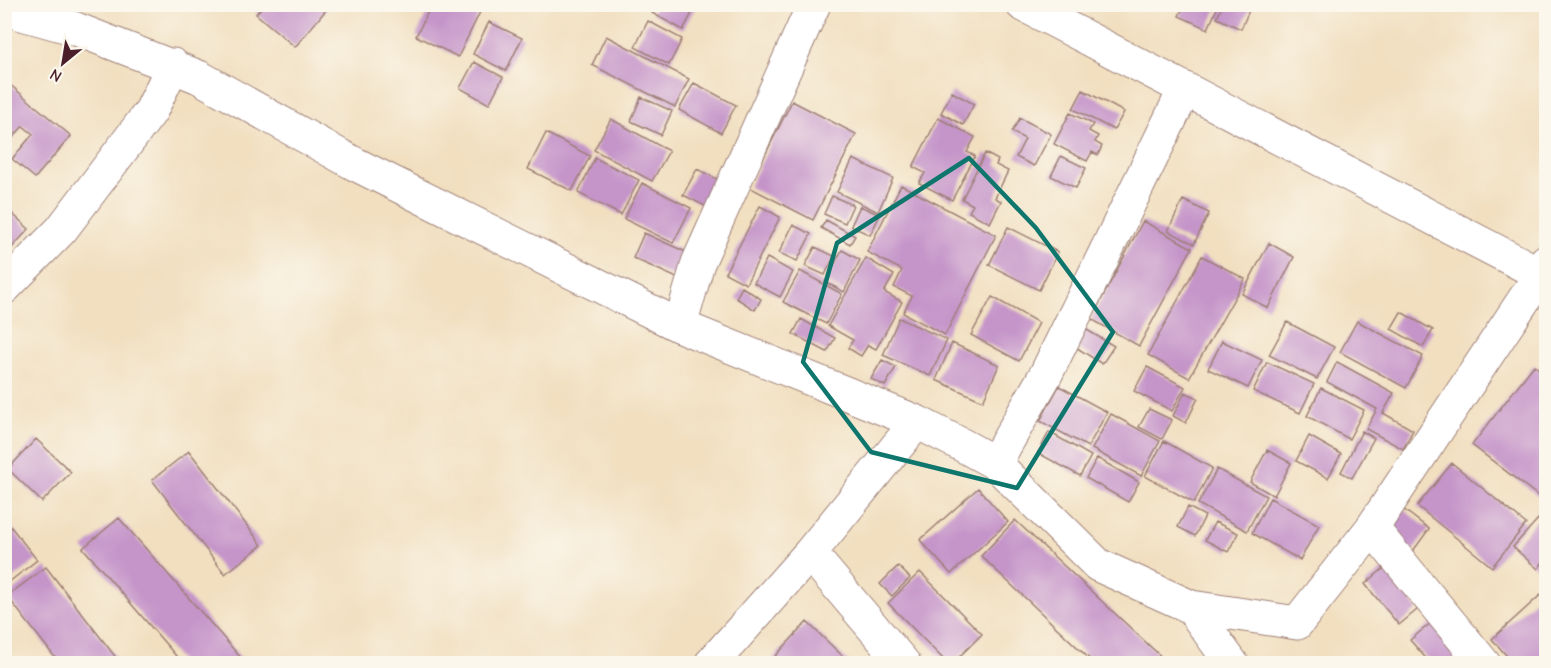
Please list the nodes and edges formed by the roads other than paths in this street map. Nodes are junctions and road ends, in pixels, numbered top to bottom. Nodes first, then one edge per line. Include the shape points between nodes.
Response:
1 (814, 4) edge
2 (1022, 4) edge
3 (4, 9) edge
4 (173, 65) junction
5 (1185, 89) junction
6 (1545, 271) edge
7 (4, 288) edge
8 (680, 326) junction
9 (917, 422) junction
10 (995, 463) junction
11 (1372, 528) junction
12 (810, 553) junction
13 (1191, 607) junction
14 (711, 663) edge
15 (904, 663) edge
16 (1232, 663) edge
17 (1484, 663) edge

1 - 8 street via 698,263
2 - 5 street
3 - 4 street via 76,29
4 - 7 street via 151,111 61,230
4 - 8 street via 355,164
5 - 6 street
5 - 10 street via 1046,374
6 - 11 street
8 - 9 street
9 - 10 street
9 - 12 street
10 - 13 street via 1098,565
11 - 13 street via 1297,623
11 - 17 street
12 - 14 street
12 - 15 street
13 - 16 street

